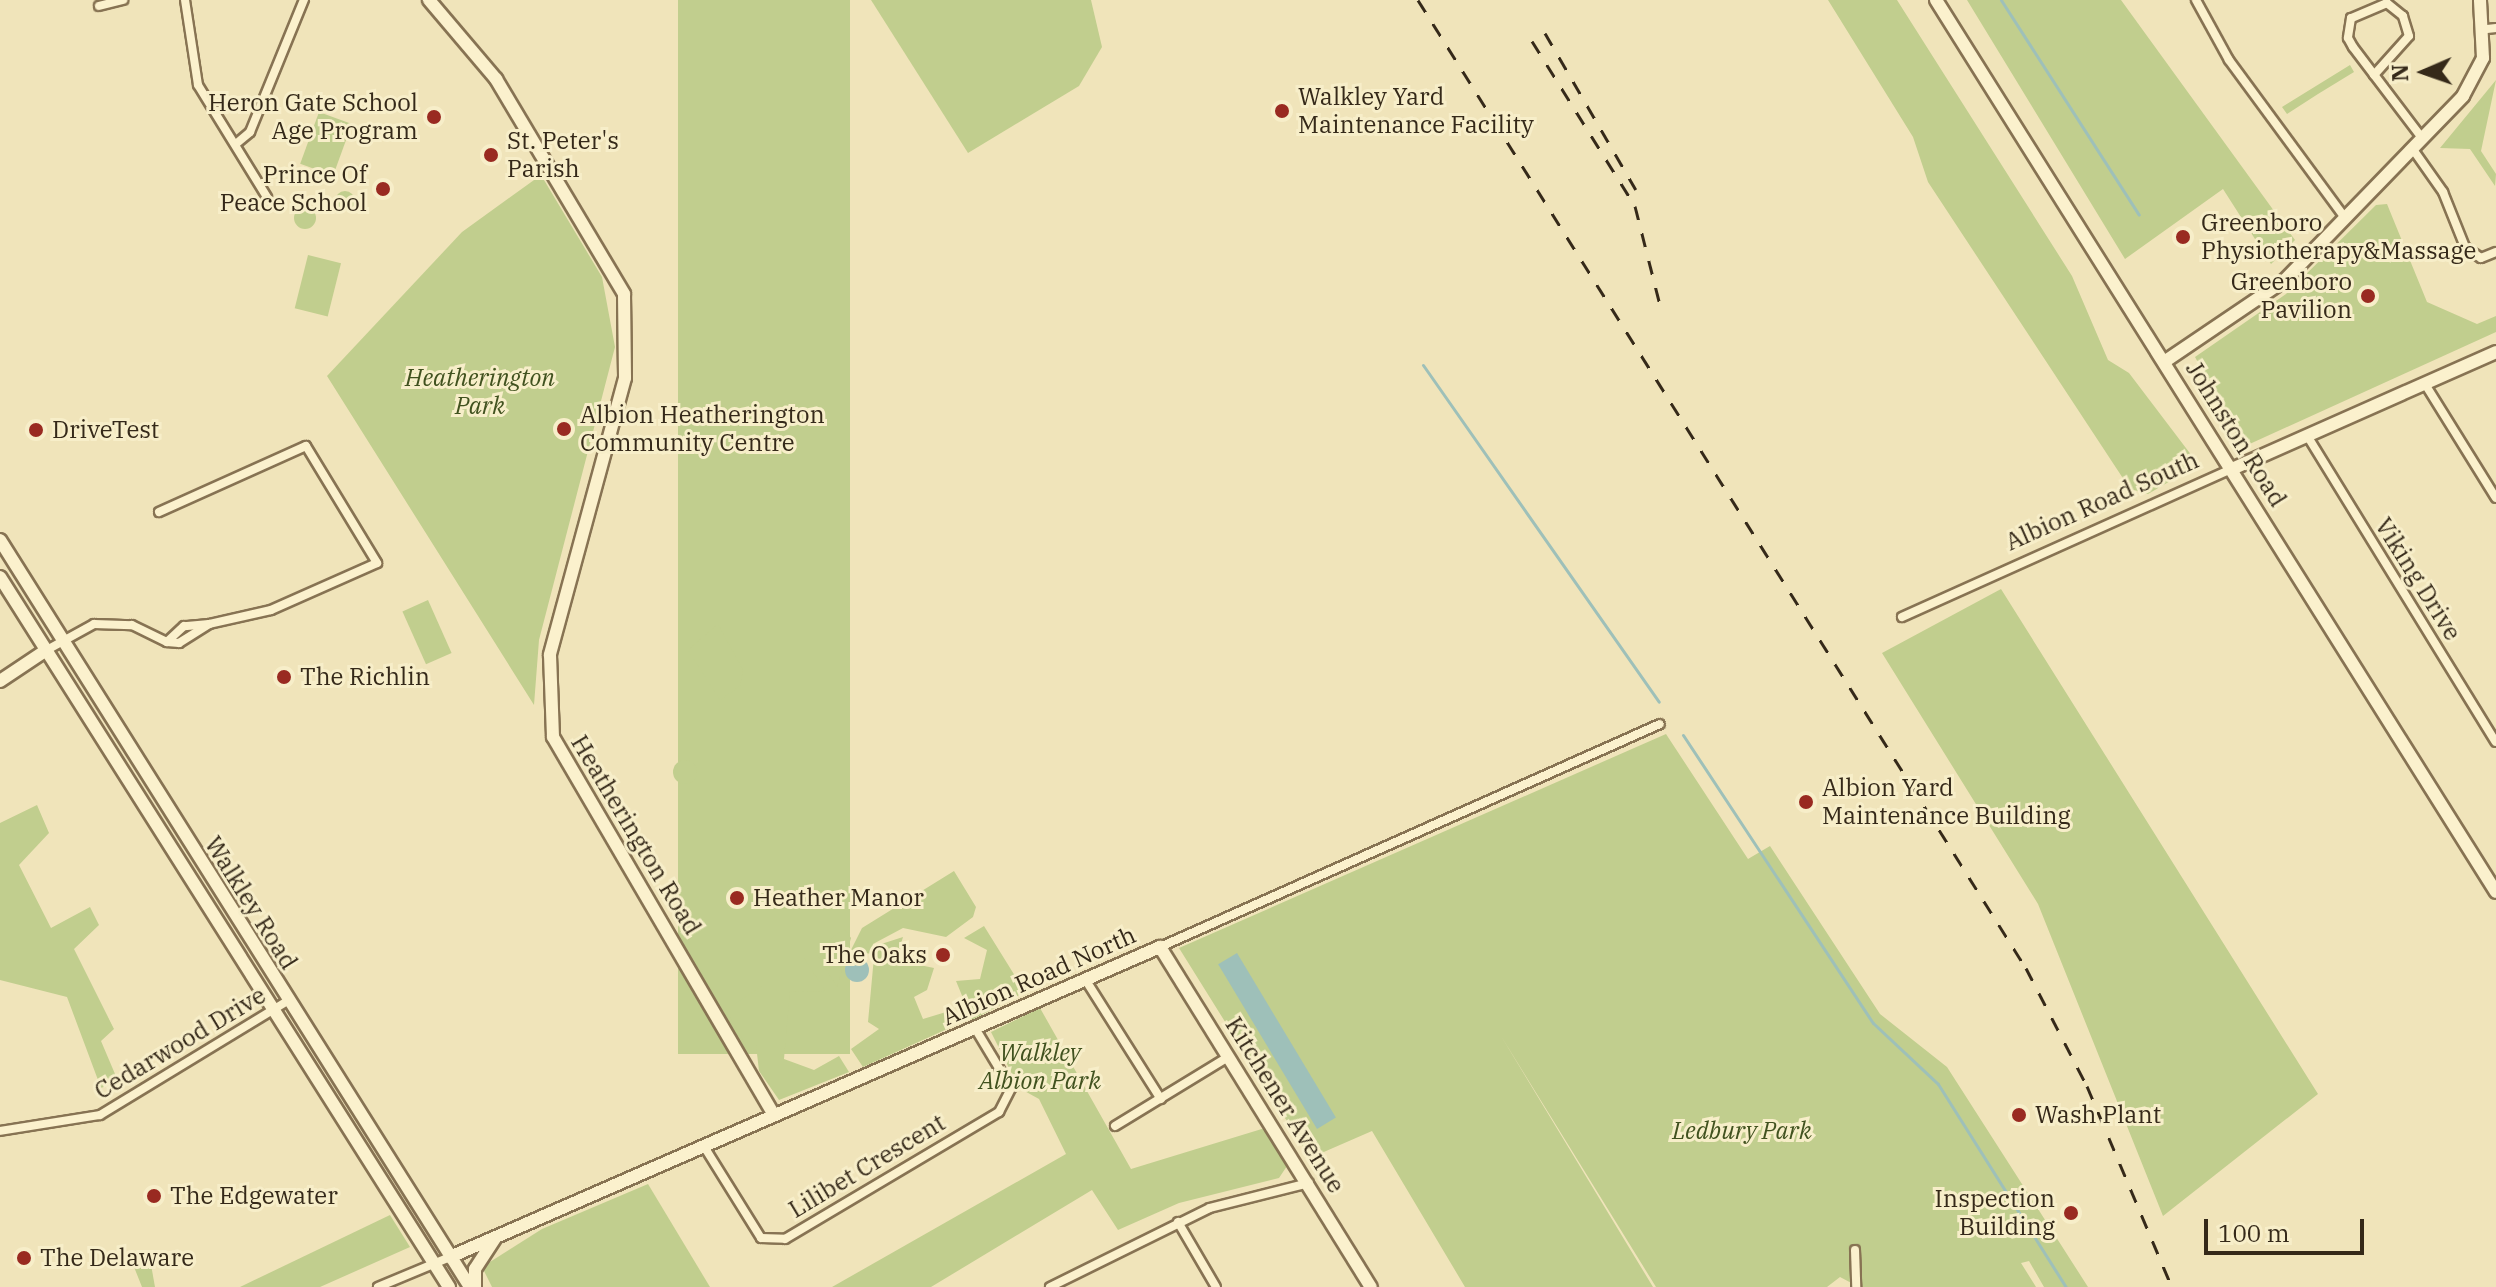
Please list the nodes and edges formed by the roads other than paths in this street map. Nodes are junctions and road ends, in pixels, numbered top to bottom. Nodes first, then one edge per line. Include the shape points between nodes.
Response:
1 (123, 0) edge
2 (185, 0) edge
3 (304, 0) edge
4 (429, 0) edge
5 (1936, 0) edge
6 (2196, 0) edge
7 (2480, 0) edge
8 (99, 6) dead end
9 (2491, 28) edge
10 (2374, 75) junction
11 (2422, 138) junction
12 (237, 143) junction
13 (2412, 148) junction
14 (267, 197) dead end
15 (2343, 215) junction
16 (2496, 252) edge
17 (2496, 352) edge
18 (2164, 362) junction
19 (2425, 384) junction
20 (2308, 437) junction
21 (2232, 469) junction
22 (2496, 498) edge
23 (159, 512) dead end
24 (0, 540) edge
25 (0, 577) edge
26 (1902, 617) dead end
27 (209, 624) junction
28 (62, 640) junction
29 (167, 642) junction
30 (45, 651) junction
31 (0, 681) edge
32 (1660, 724) dead end
33 (2496, 742) edge
34 (2496, 892) edge
35 (1160, 947) junction
36 (1085, 979) junction
37 (286, 1002) junction
38 (271, 1012) junction
39 (975, 1028) junction
40 (1228, 1057) junction
41 (1161, 1099) junction
42 (774, 1115) junction
43 (1115, 1126) dead end
44 (0, 1131) edge
45 (705, 1148) junction
46 (1309, 1183) junction
47 (1178, 1222) junction
48 (496, 1237) junction
49 (1855, 1250) dead end
50 (450, 1257) junction
51 (435, 1264) junction
52 (378, 1287) edge
53 (449, 1287) edge
54 (472, 1287) edge
55 (1050, 1287) edge
56 (1216, 1287) edge
57 (1371, 1287) edge
58 (1856, 1287) edge

1 - 8 street
2 - 12 street via 198,85
3 - 12 street via 250,132
4 - 42 street, Heatherington Road via 496,79 624,294 625,378 550,655 553,737
5 - 18 street, Johnston Road
6 - 15 street via 2229,60
7 - 9 street
9 - 11 street via 2474,79
10 - 10 street via 2409,36 2403,16 2387,3 2358,12 2348,28
10 - 11 street
11 - 13 street
12 - 14 street
13 - 15 street
13 - 16 street via 2443,192 2465,247 2481,258
15 - 18 street via 2259,304
17 - 19 street, Albion Road South
18 - 21 street, Johnston Road
19 - 20 street, Albion Road South
19 - 22 street
20 - 21 street, Albion Road South
20 - 33 street, Viking Drive
21 - 26 street, Albion Road South
21 - 34 street, Johnston Road
23 - 27 street via 306,446 377,563 271,610
24 - 28 street, Walkley Road
25 - 30 street, Walkley Road
27 - 29 street via 191,640
27 - 29 street via 184,626
28 - 29 street via 94,624 120,623
28 - 30 street
28 - 37 street, Walkley Road
30 - 31 street
30 - 38 street, Walkley Road
32 - 35 street, Albion Road North
35 - 36 street, Albion Road North
35 - 40 street, Kitchener Avenue
36 - 39 street, Albion Road North
36 - 41 street
37 - 38 street, Cedarwood Drive
37 - 50 street, Walkley Road
38 - 44 street, Cedarwood Drive via 100,1115
38 - 51 street, Walkley Road
39 - 42 street, Albion Road North
39 - 45 street, Lilibet Crescent via 1011,1088 999,1112 785,1239 761,1238
40 - 41 street
40 - 46 street, Kitchener Avenue
41 - 43 street
42 - 45 street, Albion Road North
45 - 48 street, Albion Road North
46 - 47 street
46 - 57 street, Kitchener Avenue
47 - 55 street
47 - 56 street
48 - 50 street, Albion Road North
48 - 54 street via 475,1269
49 - 58 street
50 - 51 street, Albion Road North
50 - 54 street, Walkley Road
51 - 52 street, Albion Road North
51 - 53 street, Walkley Road

